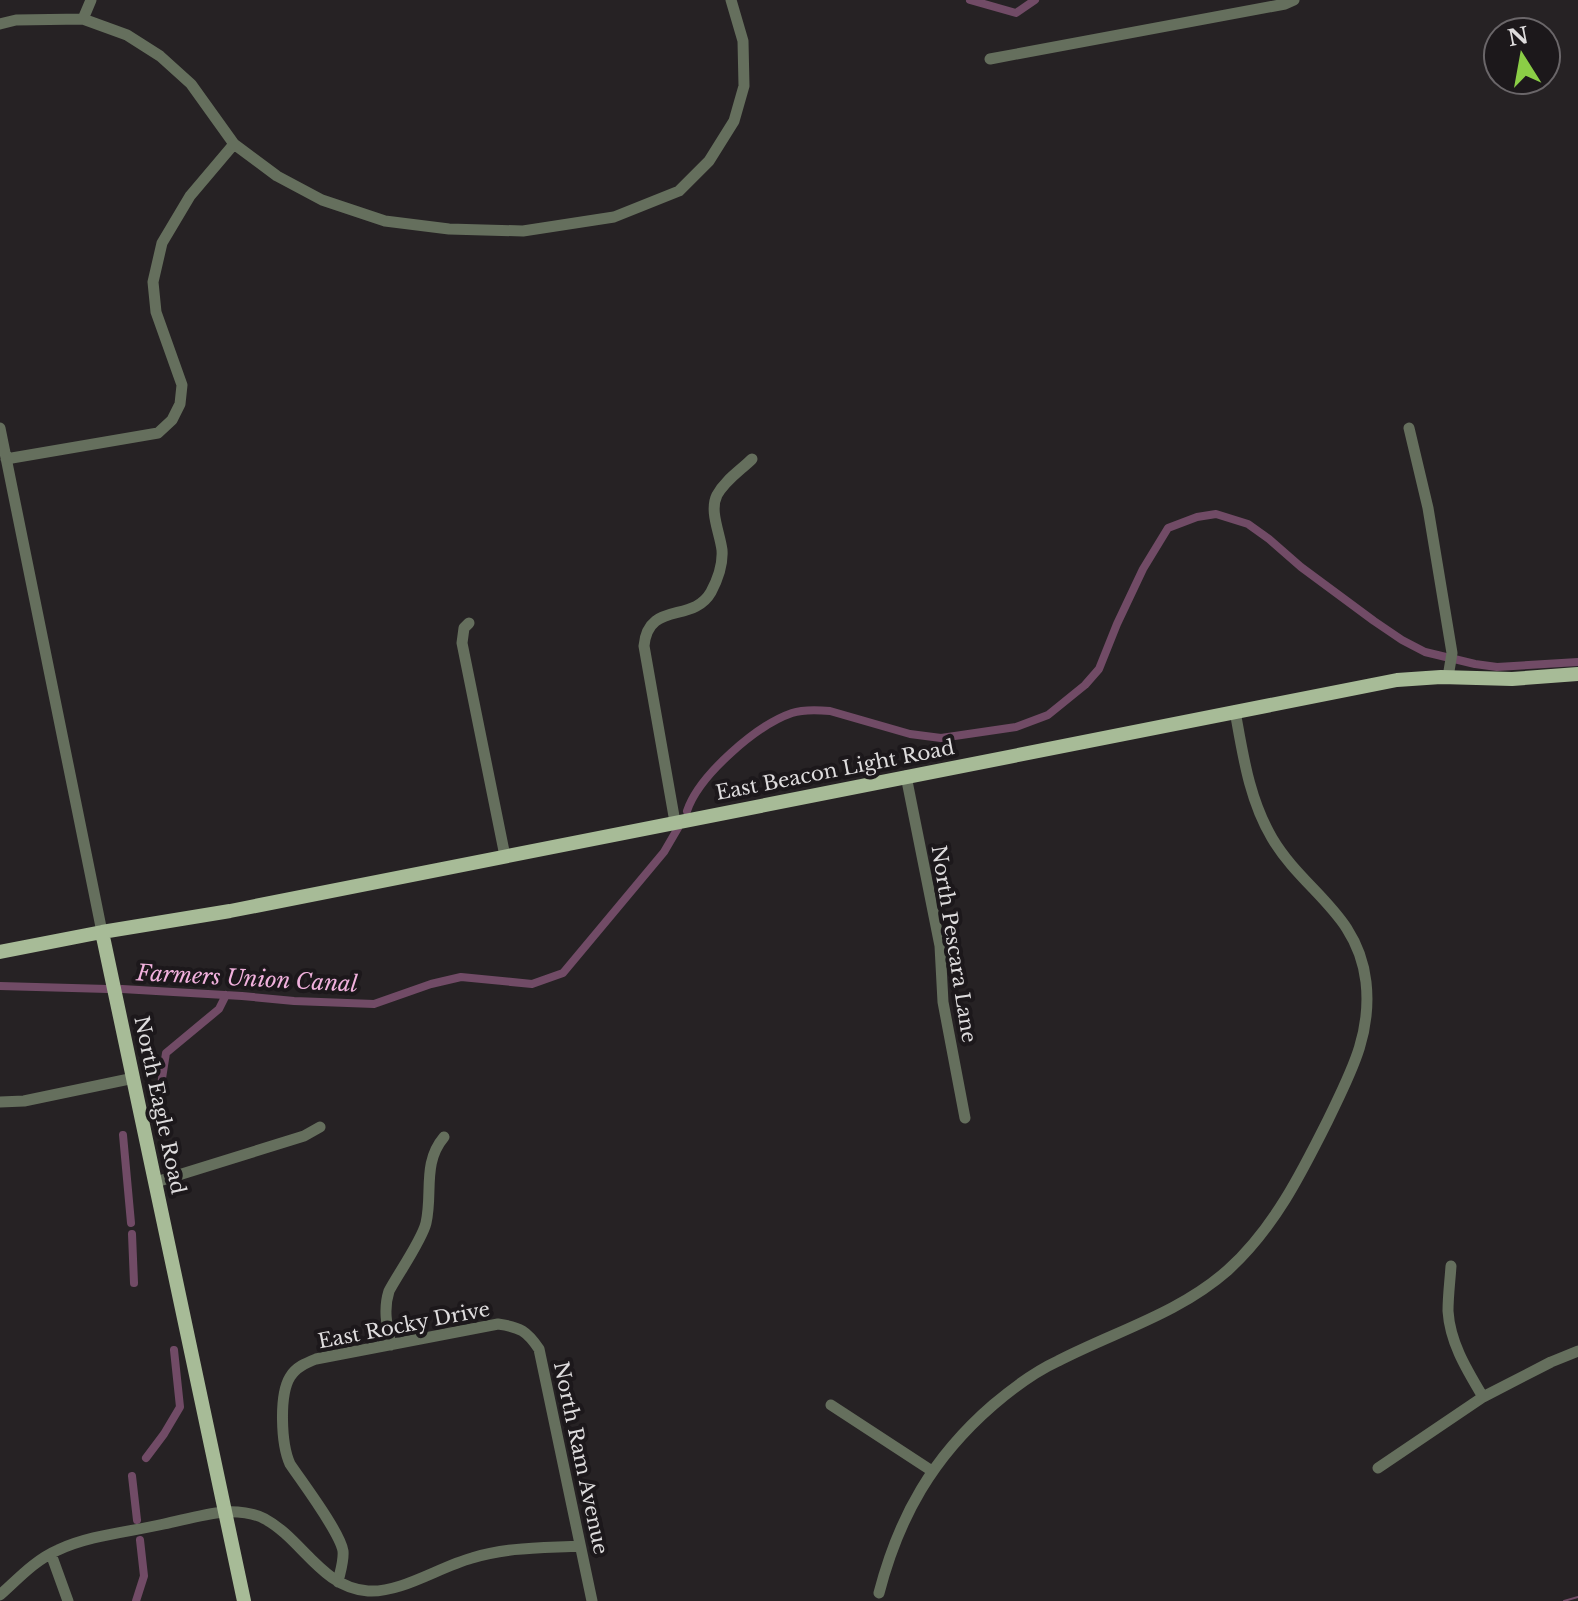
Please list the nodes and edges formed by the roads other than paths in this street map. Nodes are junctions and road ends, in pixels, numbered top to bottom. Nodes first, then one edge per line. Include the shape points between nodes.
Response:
1 (91, 0) edge
2 (731, 0) edge
3 (1294, 0) edge
4 (83, 19) junction
5 (0, 24) edge
6 (990, 59) dead end
7 (234, 144) junction
8 (0, 428) edge
9 (1409, 428) dead end
10 (6, 459) junction
11 (752, 459) dead end
12 (469, 623) dead end
13 (1578, 674) edge
14 (1448, 677) junction
15 (1235, 711) junction
16 (906, 776) junction
17 (675, 822) junction
18 (505, 856) junction
19 (102, 932) junction
20 (0, 952) edge
21 (134, 1078) junction
22 (0, 1102) edge
23 (965, 1118) dead end
24 (320, 1127) dead end
25 (444, 1137) dead end
26 (156, 1182) junction
27 (1451, 1266) dead end
28 (522, 1330) joint
29 (391, 1345) junction
30 (1578, 1351) edge
31 (1483, 1397) junction
32 (831, 1405) dead end
33 (1378, 1468) dead end
34 (932, 1471) junction
35 (225, 1512) junction
36 (580, 1546) junction
37 (51, 1554) junction
38 (338, 1582) junction
39 (879, 1593) dead end
40 (0, 1595) edge
41 (68, 1601) edge
42 (244, 1601) edge
43 (592, 1601) edge

1 - 4 street
2 - 7 street via 743,41 744,86 734,121 709,161 679,191 614,217 523,231 385,221 322,200
3 - 6 street
4 - 5 street
4 - 7 street via 127,35 160,56 191,84
7 - 10 street via 190,196 162,243 153,282 156,312 182,385 172,420 158,433
8 - 10 street, North Eagle Road
9 - 14 street via 1428,508 1451,657
10 - 19 street, North Eagle Road
11 - 17 street via 715,498 721,564 706,600 695,609 664,616 645,636
12 - 18 street via 462,643
13 - 14 main road, East Beacon Light Road
14 - 15 main road, East Beacon Light Road via 1397,680
15 - 16 main road, East Beacon Light Road
15 - 34 street via 1262,818 1281,852 1344,923 1362,960 1368,1005 1353,1067 1291,1192 1227,1270 1166,1312 1015,1386
16 - 17 main road, East Beacon Light Road
16 - 23 street, North Pescara Lane via 940,946 943,1002
17 - 18 main road, East Beacon Light Road
18 - 19 main road, East Beacon Light Road
19 - 20 main road, East Beacon Light Road
19 - 21 main road, North Eagle Road
21 - 22 street
21 - 26 main road, North Eagle Road
24 - 26 street
25 - 29 street via 431,1158 423,1230 386,1302
26 - 35 main road, North Eagle Road
27 - 31 street via 1451,1331
28 - 29 street, East Rocky Drive via 498,1324
28 - 36 street, North Ram Avenue via 539,1349
29 - 38 street, East Rocky Drive via 303,1364 284,1392 285,1453 337,1534 343,1550
30 - 31 street
31 - 33 street
32 - 34 street
34 - 39 street via 898,1532
35 - 37 street via 84,1541
35 - 38 street via 263,1517
35 - 42 main road, North Eagle Road
36 - 38 street via 482,1555 384,1590
36 - 43 street, North Ram Avenue
37 - 40 street
37 - 41 street

